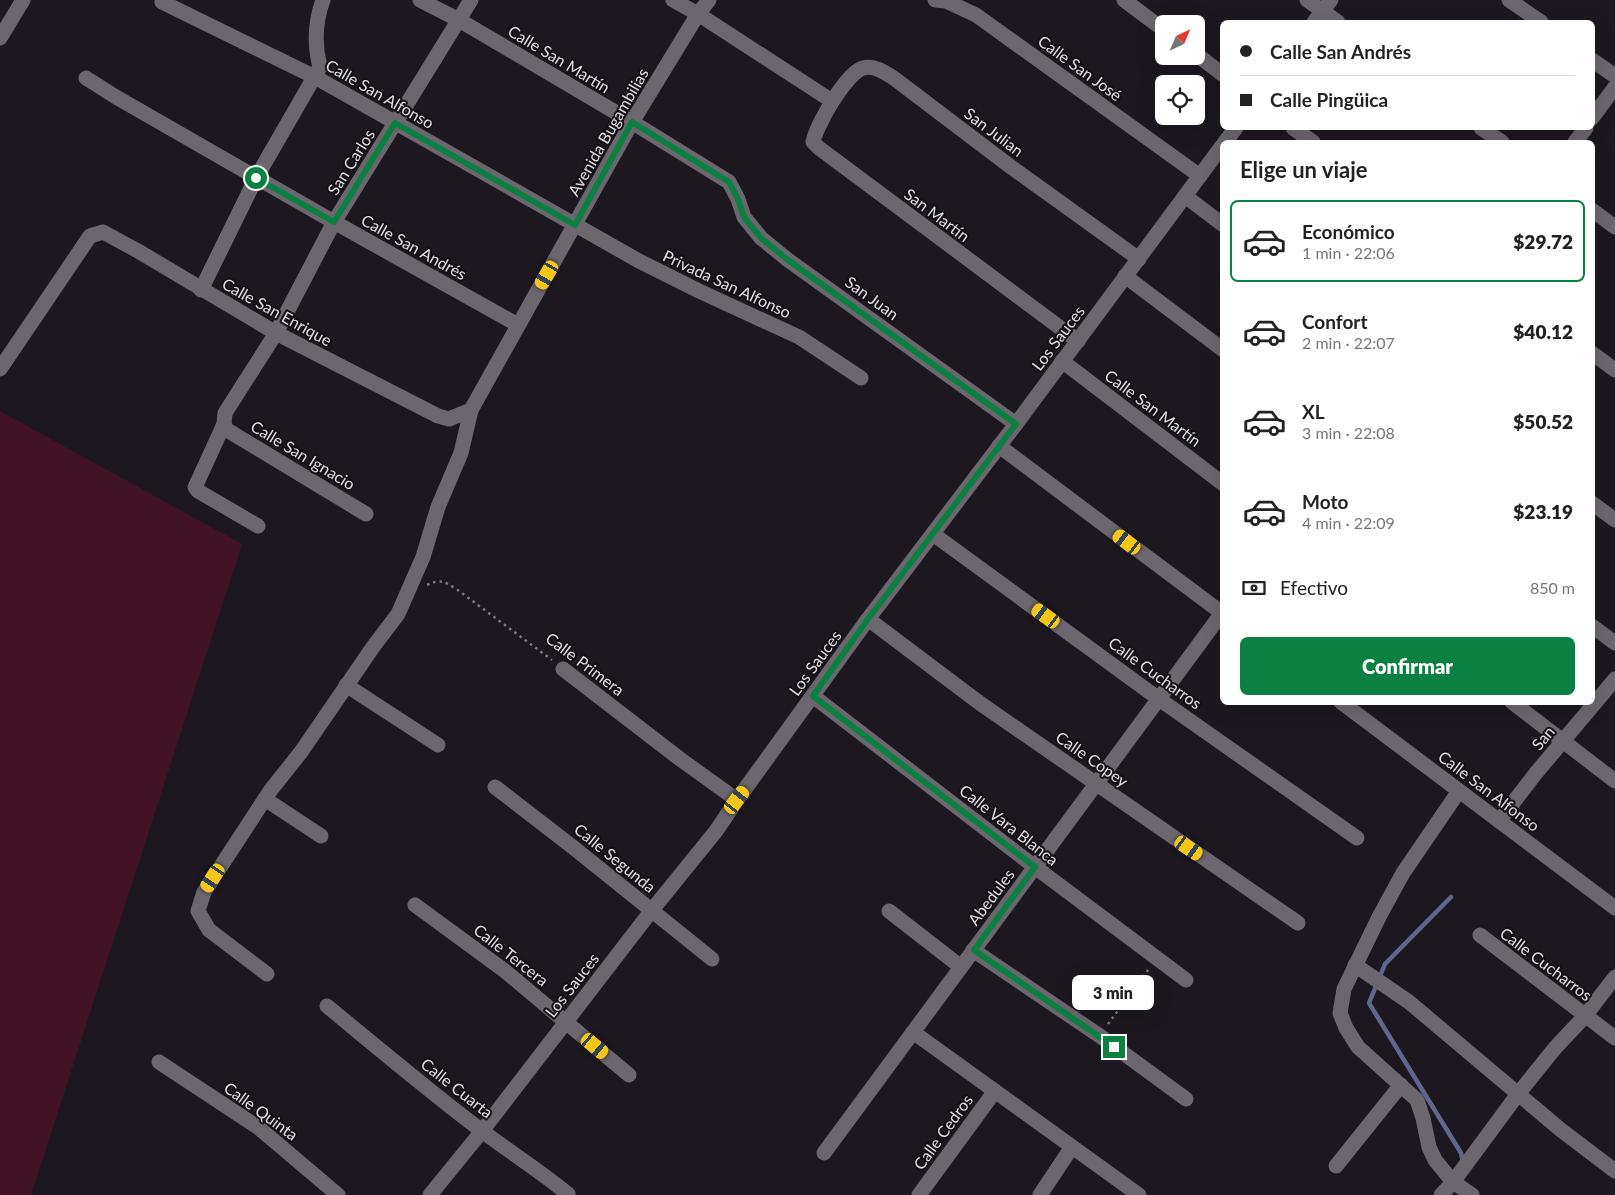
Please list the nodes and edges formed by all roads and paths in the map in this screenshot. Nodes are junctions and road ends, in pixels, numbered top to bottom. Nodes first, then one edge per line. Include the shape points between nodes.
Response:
1 (23, 0) edge
2 (323, 0) edge
3 (420, 0) edge
4 (471, 0) edge
5 (673, 0) edge
6 (709, 0) edge
7 (935, 0) edge
8 (1124, 0) edge
9 (1307, 0) edge
10 (1509, 0) edge
11 (162, 2) dead end
12 (1322, 11) edge
13 (698, 14) junction
14 (459, 20) junction
15 (1335, 20) edge
16 (1537, 20) edge
17 (1155, 23) edge
18 (0, 38) edge
19 (1205, 61) edge
20 (1595, 62) edge
21 (1220, 72) edge
22 (1615, 76) edge
23 (315, 77) junction
24 (86, 78) dead end
25 (1615, 87) edge
26 (832, 101) junction
27 (1595, 114) edge
28 (632, 122) junction
29 (395, 123) junction
30 (1234, 130) edge
31 (1296, 130) edge
32 (1484, 130) edge
33 (1584, 130) edge
34 (1227, 140) edge
35 (1310, 140) edge
36 (1499, 140) edge
37 (1577, 140) edge
38 (1220, 149) edge
39 (1200, 176) junction
40 (256, 178) junction
41 (729, 182) joint
42 (1185, 196) junction
43 (1595, 212) edge
44 (334, 222) junction
45 (1220, 222) edge
46 (575, 225) junction
47 (1615, 227) edge
48 (1139, 259) junction
49 (1125, 276) junction
50 (201, 290) junction
51 (518, 325) junction
52 (276, 333) junction
53 (1078, 341) junction
54 (1220, 347) edge
55 (1595, 355) edge
56 (1062, 361) junction
57 (0, 369) edge
58 (1615, 370) edge
59 (861, 378) dead end
60 (470, 410) junction
61 (224, 424) junction
62 (1016, 424) junction
63 (999, 446) junction
64 (1220, 481) edge
65 (1595, 505) edge
66 (366, 514) dead end
67 (1615, 520) edge
68 (258, 526) dead end
69 (933, 534) junction
70 (406, 597) junction
71 (1220, 612) edge
72 (1220, 616) edge
73 (868, 619) junction
74 (1595, 628) edge
75 (1615, 643) edge
76 (563, 669) joint
77 (1615, 679) edge
78 (346, 685) junction
79 (813, 696) junction
80 (1159, 698) junction
81 (1595, 703) edge
82 (1345, 705) edge
83 (1516, 705) edge
84 (1593, 705) edge
85 (1563, 741) junction
86 (438, 746) dead end
87 (1615, 781) edge
88 (1097, 783) junction
89 (495, 787) dead end
90 (1459, 791) junction
91 (265, 799) junction
92 (737, 800) junction
93 (1499, 821) junction
94 (321, 836) dead end
95 (1357, 838) dead end
96 (1035, 867) junction
97 (415, 905) dead end
98 (1615, 908) edge
99 (652, 910) junction
100 (889, 911) dead end
101 (1298, 923) dead end
102 (1480, 935) dead end
103 (974, 950) junction
104 (712, 959) dead end
105 (1157, 959) junction
106 (1355, 965) junction
107 (961, 967) junction
108 (267, 974) dead end
109 (1615, 977) edge
110 (1186, 980) dead end
111 (328, 1006) dead end
112 (1585, 1016) junction
113 (566, 1021) junction
114 (913, 1032) junction
115 (1100, 1036) junction
116 (1615, 1038) edge
117 (159, 1062) dead end
118 (629, 1075) dead end
119 (1401, 1085) junction
120 (995, 1090) junction
121 (1518, 1094) junction
122 (1186, 1099) dead end
123 (482, 1131) junction
124 (1072, 1147) junction
125 (824, 1154) dead end
126 (1336, 1166) dead end
127 (1615, 1171) edge
128 (1453, 1182) junction
129 (568, 1194) dead end
130 (338, 1195) edge
131 (430, 1195) edge
132 (919, 1195) edge
133 (1040, 1195) edge
134 (1139, 1195) edge
135 (1441, 1195) edge
136 (1472, 1195) edge

1 - 18 street
2 - 23 street via 317,15 316,53 320,67
3 - 14 street, Calle San Martín
4 - 14 street, San Carlos
5 - 13 street
6 - 13 street, Avenida Bugambilias
7 - 39 street, Calle San José via 946,1 976,15
8 - 17 street
9 - 12 street
10 - 16 street
11 - 23 street, Calle San Alfonso
12 - 15 street
13 - 26 street
13 - 28 street, Avenida Bugambilias
14 - 28 street, Calle San Martín
14 - 29 street, San Carlos
19 - 21 street
20 - 22 street
23 - 29 street, Calle San Alfonso
23 - 40 street
24 - 40 street, Calle San Andrés
25 - 27 street
26 - 48 street, San Julian via 862,68 876,68
26 - 53 street, San Martín via 815,134 814,142 819,148
28 - 41 street, Calle San Martín
28 - 46 street, Avenida Bugambilias
29 - 44 street, San Carlos
29 - 46 street, Calle San Alfonso
30 - 34 street
31 - 35 street
32 - 36 street
33 - 37 street
38 - 39 street, Los Sauces
39 - 42 street, Los Sauces
40 - 44 street, Calle San Andrés
40 - 50 street
41 - 62 street, San Juan via 744,217 761,238
42 - 45 street
42 - 48 street, Los Sauces
43 - 47 street
44 - 51 street, Calle San Andrés
44 - 52 street, San Carlos
46 - 51 street, Avenida Bugambilias
46 - 59 street, Privada San Alfonso via 700,292 799,337
48 - 49 street, Los Sauces
49 - 53 street, Los Sauces
49 - 54 street
50 - 52 street, Calle San Enrique
50 - 57 street, Calle San Enrique via 103,232 90,236
51 - 60 street, Avenida Bugambilias
52 - 60 street, Calle San Enrique via 438,416 449,419
52 - 61 street, San Carlos via 225,414
53 - 56 street, Los Sauces
55 - 58 street
56 - 62 street, Los Sauces
56 - 64 street, Calle San Martín
60 - 70 street, Avenida Bugambilias via 461,453
61 - 66 street, Calle San Ignacio via 227,430
61 - 68 street, San Carlos via 195,487
62 - 63 street, Los Sauces
63 - 69 street, Los Sauces
63 - 71 street
65 - 67 street
69 - 73 street, Los Sauces
69 - 80 street, Calle Cucharros
70 - 76 path, Calle Primera via 436,581 444,582
70 - 78 street, Avenida Bugambilias via 398,614
72 - 80 street, Abedules
73 - 79 street, Los Sauces
73 - 88 street, Calle Copey via 981,704
74 - 75 street
76 - 92 street, Calle Primera
77 - 81 street, San
78 - 86 street
78 - 91 street, Avenida Bugambilias
79 - 92 street, Los Sauces
79 - 96 street, Calle Vara Blanca
80 - 88 street, Abedules
80 - 95 street, Calle Cucharros
82 - 90 street, Calle San Alfonso
83 - 85 street
84 - 85 street, San
85 - 87 street
85 - 93 street, San
88 - 96 street, Abedules
88 - 101 street, Calle Copey
89 - 99 street, Calle Segunda
90 - 93 street, Calle San Alfonso
90 - 106 street via 1403,873
91 - 94 street
91 - 108 street, Avenida Bugambilias via 204,892 198,911 208,930
92 - 99 street, Los Sauces
93 - 98 street, Calle San Alfonso
96 - 103 street, Abedules
96 - 105 street, Calle Vara Blanca
97 - 113 street, Calle Tercera
99 - 104 street, Calle Segunda
99 - 113 street, Los Sauces
100 - 107 street
102 - 112 street, Calle Cucharros
103 - 107 street, Abedules
103 - 115 street
105 - 110 street, Calle Vara Blanca
105 - 115 path
106 - 119 street via 1344,988 1340,1013 1358,1047
106 - 121 street via 1409,1002
107 - 114 street, Abedules
109 - 112 street
111 - 123 street, Calle Cuarta
112 - 116 street, Calle Cucharros
112 - 121 street
113 - 118 street, Calle Tercera
113 - 123 street, Los Sauces
114 - 120 street
114 - 125 street, Abedules
115 - 122 street
117 - 130 street, Calle Quinta via 259,1128
119 - 126 street
119 - 128 street via 1417,1100 1429,1147
120 - 124 street
120 - 132 street, Calle Cedros
121 - 127 street
121 - 128 street
123 - 129 street, Calle Cuarta
123 - 131 street, Los Sauces
124 - 133 street
124 - 134 street
128 - 135 street
128 - 136 street

